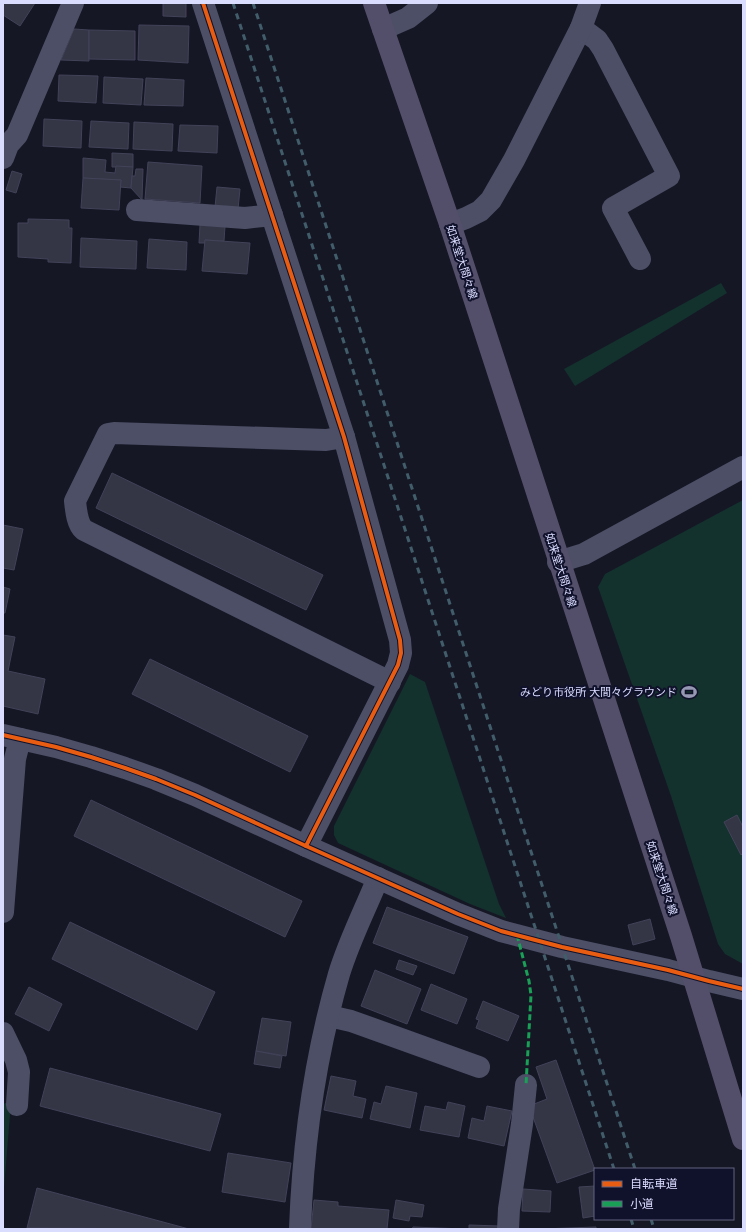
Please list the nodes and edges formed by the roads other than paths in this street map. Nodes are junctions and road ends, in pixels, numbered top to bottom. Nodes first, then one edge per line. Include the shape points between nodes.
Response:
1 (72, 3) edge
2 (203, 3) edge
3 (374, 3) edge
4 (427, 3) edge
5 (590, 3) edge
6 (581, 28) junction
7 (383, 29) junction
8 (3, 158) edge
9 (137, 210) dead end
10 (272, 215) junction
11 (450, 224) junction
12 (640, 259) dead end
13 (344, 437) junction
14 (743, 467) edge
15 (558, 562) junction
16 (390, 682) junction
17 (12, 737) edge
18 (306, 846) junction
19 (378, 878) junction
20 (3, 912) edge
21 (692, 976) junction
22 (743, 989) edge
23 (329, 1016) junction
24 (3, 1033) edge
25 (479, 1067) dead end
26 (526, 1085) dead end
27 (17, 1104) dead end
28 (743, 1139) edge
29 (300, 1229) edge
30 (508, 1229) edge

1 - 8 street via 17,135 8,145
2 - 10 street
3 - 7 main road, 如来堂大間々線
4 - 7 street via 408,18
5 - 6 street
6 - 11 street via 491,200 480,211
6 - 12 street via 600,44 669,176 613,208
7 - 11 main road, 如来堂大間々線
9 - 10 street via 245,218
10 - 13 street
11 - 15 main road, 如来堂大間々線
13 - 16 street via 400,640 400,659
13 - 16 street via 326,440 108,434 75,501 76,507 80,527 84,530
14 - 15 street via 584,554
15 - 21 main road, 如来堂大間々線
16 - 18 street
17 - 18 street via 125,768 195,795
17 - 20 street via 15,759
18 - 19 street
19 - 21 street via 502,931 562,948
19 - 23 street via 339,973
21 - 22 street
21 - 28 main road, 如来堂大間々線
23 - 25 street via 351,1021
23 - 29 street via 311,1108
24 - 27 street via 19,1072
26 - 30 street

